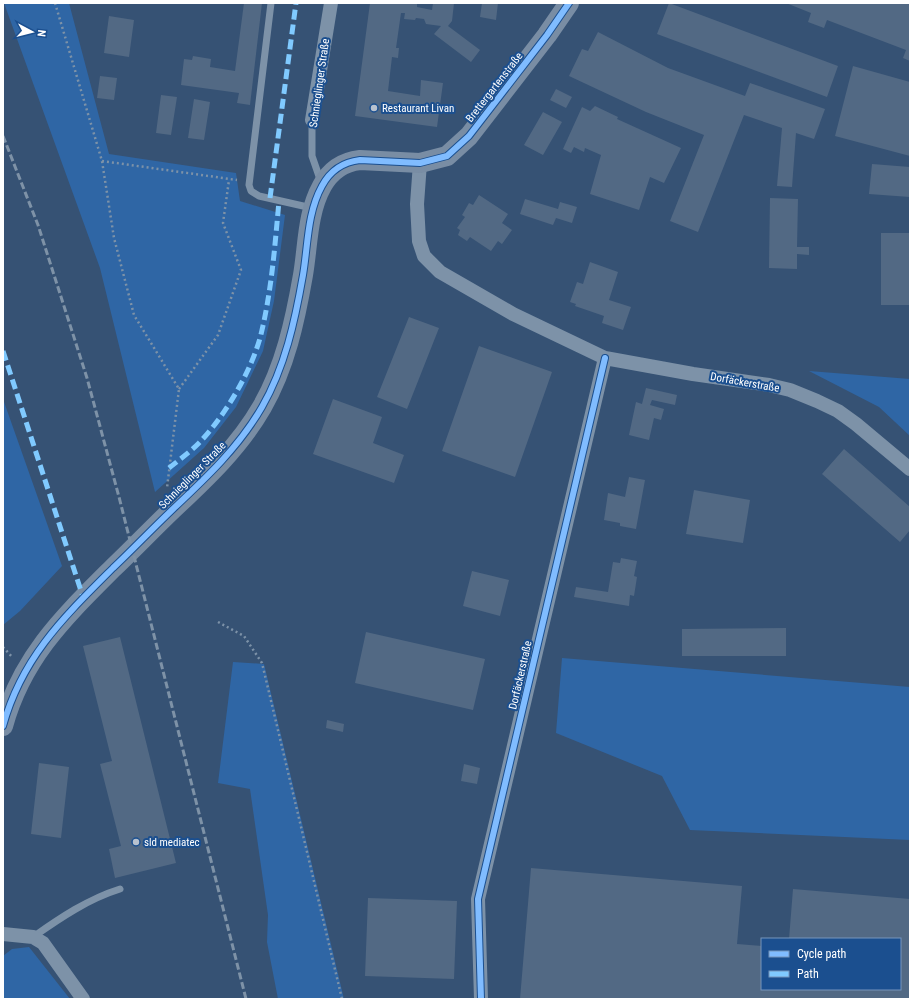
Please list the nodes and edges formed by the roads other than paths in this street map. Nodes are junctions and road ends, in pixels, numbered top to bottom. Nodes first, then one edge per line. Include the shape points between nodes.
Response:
1 (271, 3) edge
2 (331, 3) edge
3 (569, 3) edge
4 (312, 120) joint
5 (420, 163) junction
6 (322, 186) junction
7 (314, 208) junction
8 (605, 358) junction
9 (910, 469) edge
10 (3, 726) edge
11 (120, 889) dead end
12 (3, 934) edge
13 (33, 937) junction
14 (84, 999) edge
15 (481, 999) edge

1 - 7 lane via 250,181 251,191 259,196
2 - 4 street, Schnieglinger Straße
3 - 5 main road, Brettergartenstraße via 464,141 447,156
4 - 6 lane, Schnieglinger Straße via 312,156
5 - 6 main road, Schnieglinger Straße via 352,161 334,171
5 - 8 street, Dorfäckerstraße via 418,224 419,241 424,256 440,272 512,314
6 - 7 main road, Schnieglinger Straße
7 - 10 main road, Schnieglinger Straße via 293,325 275,382 262,408 229,454 83,597 46,638 22,677
8 - 9 street, Dorfäckerstraße via 693,374 750,381 790,390 838,411
8 - 15 street, Dorfäckerstraße via 478,899
11 - 13 lane via 100,895
12 - 13 street
13 - 14 street via 43,943

